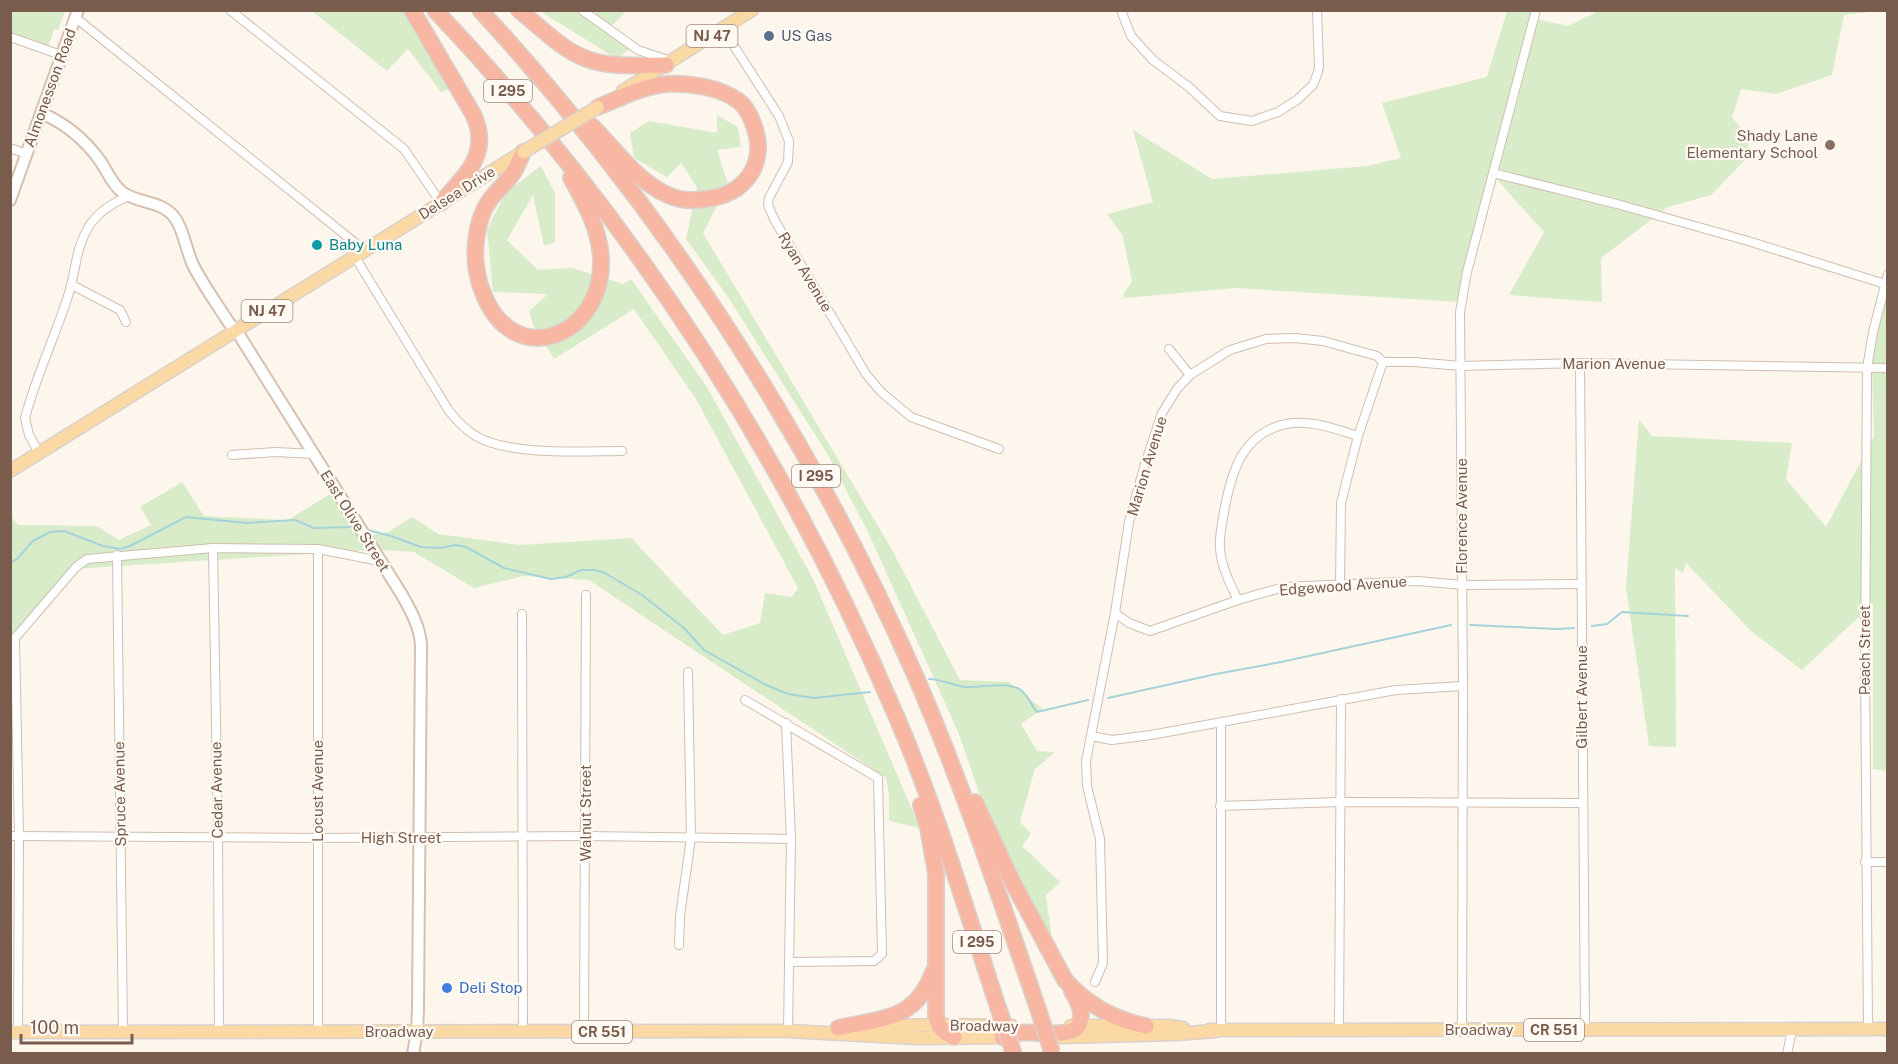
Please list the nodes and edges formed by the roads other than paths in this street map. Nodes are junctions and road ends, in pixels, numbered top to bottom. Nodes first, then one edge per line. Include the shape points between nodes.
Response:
1 (230, 10) edge
2 (412, 10) edge
3 (435, 10) edge
4 (480, 10) edge
5 (519, 10) edge
6 (582, 10) edge
7 (752, 10) edge
8 (1121, 10) edge
9 (1317, 10) edge
10 (1536, 10) edge
11 (77, 14) edge
12 (723, 29) junction
13 (10, 37) edge
14 (61, 55) junction
15 (669, 63) junction
16 (560, 101) junction
17 (598, 107) junction
18 (41, 113) junction
19 (551, 142) junction
20 (10, 148) edge
21 (523, 152) junction
22 (27, 154) junction
23 (1493, 174) junction
24 (129, 196) junction
25 (10, 200) edge
26 (441, 203) junction
27 (360, 254) junction
28 (1887, 274) edge
29 (1885, 284) junction
30 (72, 285) junction
31 (126, 322) dead end
32 (236, 330) junction
33 (1169, 349) dead end
34 (1383, 362) junction
35 (1580, 363) junction
36 (1461, 366) junction
37 (1867, 368) junction
38 (1887, 368) edge
39 (1190, 375) junction
40 (1358, 436) junction
41 (999, 449) dead end
42 (622, 451) dead end
43 (39, 453) junction
44 (314, 454) junction
45 (232, 455) dead end
46 (10, 471) edge
47 (213, 548) junction
48 (318, 549) junction
49 (117, 555) junction
50 (380, 561) junction
51 (1340, 584) junction
52 (1581, 584) junction
53 (1462, 585) junction
54 (586, 595) dead end
55 (1238, 600) junction
56 (1115, 613) junction
57 (522, 614) dead end
58 (13, 641) edge
59 (688, 672) dead end
60 (916, 678) junction
61 (1463, 686) junction
62 (1341, 699) junction
63 (745, 700) dead end
64 (895, 713) junction
65 (786, 723) junction
66 (1221, 723) junction
67 (1091, 736) junction
68 (1341, 802) junction
69 (1583, 803) junction
70 (1462, 804) junction
71 (1220, 806) junction
72 (15, 836) edge
73 (121, 836) junction
74 (218, 836) junction
75 (586, 836) junction
76 (523, 837) junction
77 (318, 838) junction
78 (420, 838) junction
79 (691, 838) junction
80 (791, 840) junction
81 (1865, 862) junction
82 (1887, 862) edge
83 (679, 945) dead end
84 (937, 960) junction
85 (789, 963) junction
86 (1065, 980) junction
87 (1095, 982) dead end
88 (938, 1025) junction
89 (1079, 1026) junction
90 (1146, 1026) junction
91 (838, 1028) junction
92 (1868, 1029) junction
93 (1887, 1029) edge
94 (1462, 1030) junction
95 (1585, 1030) junction
96 (1792, 1030) junction
97 (788, 1031) junction
98 (1218, 1031) junction
99 (1339, 1031) junction
100 (14, 1032) edge
101 (123, 1032) junction
102 (219, 1032) junction
103 (318, 1032) junction
104 (417, 1032) junction
105 (524, 1032) junction
106 (584, 1032) junction
107 (1002, 1036) junction
108 (954, 1037) junction
109 (414, 1053) edge
110 (1014, 1053) edge
111 (1052, 1053) edge
112 (1787, 1053) edge

1 - 26 street via 404,149
2 - 26 highway via 473,114 479,132 476,160
3 - 19 highway, I 295
4 - 16 highway, I 295
5 - 15 highway via 587,59 604,63
6 - 15 street via 638,50
7 - 12 main road, Delsea Drive / NJ 47
8 - 9 street via 1131,36 1152,60 1220,116 1252,121 1278,112 1313,85 1319,67
10 - 23 street, Florence Avenue
11 - 14 street, Almonesson Road
11 - 27 street
12 - 15 main road, Delsea Drive / NJ 47
12 - 41 street, Ryan Avenue via 779,116 789,141 788,162 769,198 771,213 866,374 911,417
13 - 14 street
14 - 18 street, Almonesson Road
15 - 17 main road, Delsea Drive / NJ 47
16 - 17 highway via 589,123 652,187 688,201 718,198 737,189 759,154 753,121 738,100 727,95 692,85 666,84
16 - 60 highway, I 295 via 668,241 768,393 843,525
17 - 21 main road, Delsea Drive / NJ 47, bridge
18 - 22 street, Almonesson Road
18 - 24 street, East Olive Street via 79,138 115,186
19 - 21 highway via 588,210 601,263 597,289 585,313 568,329 551,336 522,335 502,323 485,298 476,270 476,241 484,211
19 - 64 highway, I 295 via 645,264 755,434 827,566
20 - 22 street
21 - 26 main road, Delsea Drive / NJ 47
22 - 25 street, Almonesson Road
23 - 29 street via 1617,204
23 - 36 street, Florence Avenue via 1463,291
24 - 30 street via 106,208 89,227 78,250
24 - 32 street, East Olive Street via 153,202 174,217 197,273
26 - 27 main road, Delsea Drive / NJ 47
27 - 32 main road, Delsea Drive / NJ 47
27 - 42 street via 449,411 476,437 511,449
28 - 29 street, Peach Street
29 - 37 street, Peach Street
30 - 31 street via 120,310
30 - 43 street via 25,418
32 - 43 main road, Delsea Drive / NJ 47
32 - 44 street, East Olive Street
33 - 39 street
34 - 36 street, Marion Avenue
34 - 39 street, Marion Avenue via 1377,356 1332,343 1276,338 1230,350
34 - 40 street
35 - 36 street, Marion Avenue
35 - 37 street, Marion Avenue
35 - 52 street, Gilbert Avenue
36 - 53 street, Florence Avenue
37 - 38 street, Marion Avenue
37 - 81 street, Peach Street
39 - 56 street, Marion Avenue via 1162,413 1149,449 1129,522
40 - 51 street via 1341,502
40 - 55 street via 1293,423 1267,432 1239,457 1220,540 1224,568
43 - 46 main road, Delsea Drive / NJ 47
44 - 45 street
44 - 50 street, East Olive Street
47 - 48 street
47 - 49 street
47 - 74 street, Cedar Avenue
48 - 50 street
48 - 77 street, Locust Avenue
49 - 58 street via 87,559 76,567
49 - 73 street, Spruce Avenue
50 - 78 street, East Olive Street via 420,635
51 - 53 street, Edgewood Avenue via 1418,581
51 - 55 street, Edgewood Avenue via 1284,587
52 - 53 street, Edgewood Avenue
52 - 69 street, Gilbert Avenue
53 - 61 street, Florence Avenue
54 - 75 street, Walnut Street
55 - 56 street, Edgewood Avenue via 1150,631
56 - 67 street, Marion Avenue
57 - 76 street
58 - 72 street
59 - 79 street
60 - 86 highway via 1013,883
60 - 111 highway, I 295, bridge via 971,815
61 - 62 street via 1396,690
61 - 70 street, Florence Avenue
62 - 66 street
62 - 68 street
63 - 65 street
64 - 84 highway via 933,853
64 - 110 highway, I 295, bridge via 957,877
65 - 80 street
65 - 85 street via 878,778 882,954 874,961
66 - 67 street via 1112,740
66 - 71 street
67 - 87 street, Marion Avenue via 1086,761 1100,839 1103,952
68 - 70 street
68 - 71 street
68 - 99 street
69 - 70 street
69 - 95 street, Gilbert Avenue
70 - 94 street, Florence Avenue
71 - 98 street
72 - 73 street, High Street
72 - 100 street
73 - 74 street, High Street
73 - 101 street, Spruce Avenue
74 - 77 street, High Street
74 - 102 street, Cedar Avenue
75 - 76 street, High Street
75 - 79 street, High Street
75 - 106 street, Walnut Street
76 - 78 street, High Street
76 - 105 street
77 - 78 street, High Street
77 - 103 street, Locust Avenue
78 - 104 street, East Olive Street
79 - 80 street, High Street
79 - 83 street
80 - 85 street
81 - 82 street
81 - 92 street, Peach Street
84 - 88 highway
84 - 91 highway via 924,992 910,1007 891,1016
85 - 97 street
86 - 89 highway via 1079,1002
86 - 90 highway via 1100,1009
88 - 89 main road, Broadway / CR 551
88 - 91 main road, Broadway / CR 551
88 - 108 highway
89 - 90 main road, Broadway / CR 551
89 - 107 highway via 1065,1032
90 - 98 main road, Broadway / CR 551
91 - 97 main road, Broadway / CR 551
92 - 93 main road, Broadway / CR 551
92 - 96 main road, Broadway / CR 551
94 - 95 main road, Broadway / CR 551
94 - 99 main road, Broadway / CR 551
95 - 96 main road, Broadway / CR 551
96 - 112 street
97 - 106 main road, Broadway / CR 551
97 - 108 main road, Broadway / CR 551
98 - 99 main road, Broadway / CR 551
98 - 107 main road, Broadway / CR 551
100 - 101 main road, Broadway / CR 551
101 - 102 main road, Broadway / CR 551
102 - 103 main road, Broadway / CR 551
103 - 104 main road, Broadway / CR 551
104 - 105 main road, Broadway / CR 551
104 - 109 street, East Olive Street
105 - 106 main road, Broadway / CR 551
107 - 108 main road, Broadway / CR 551

